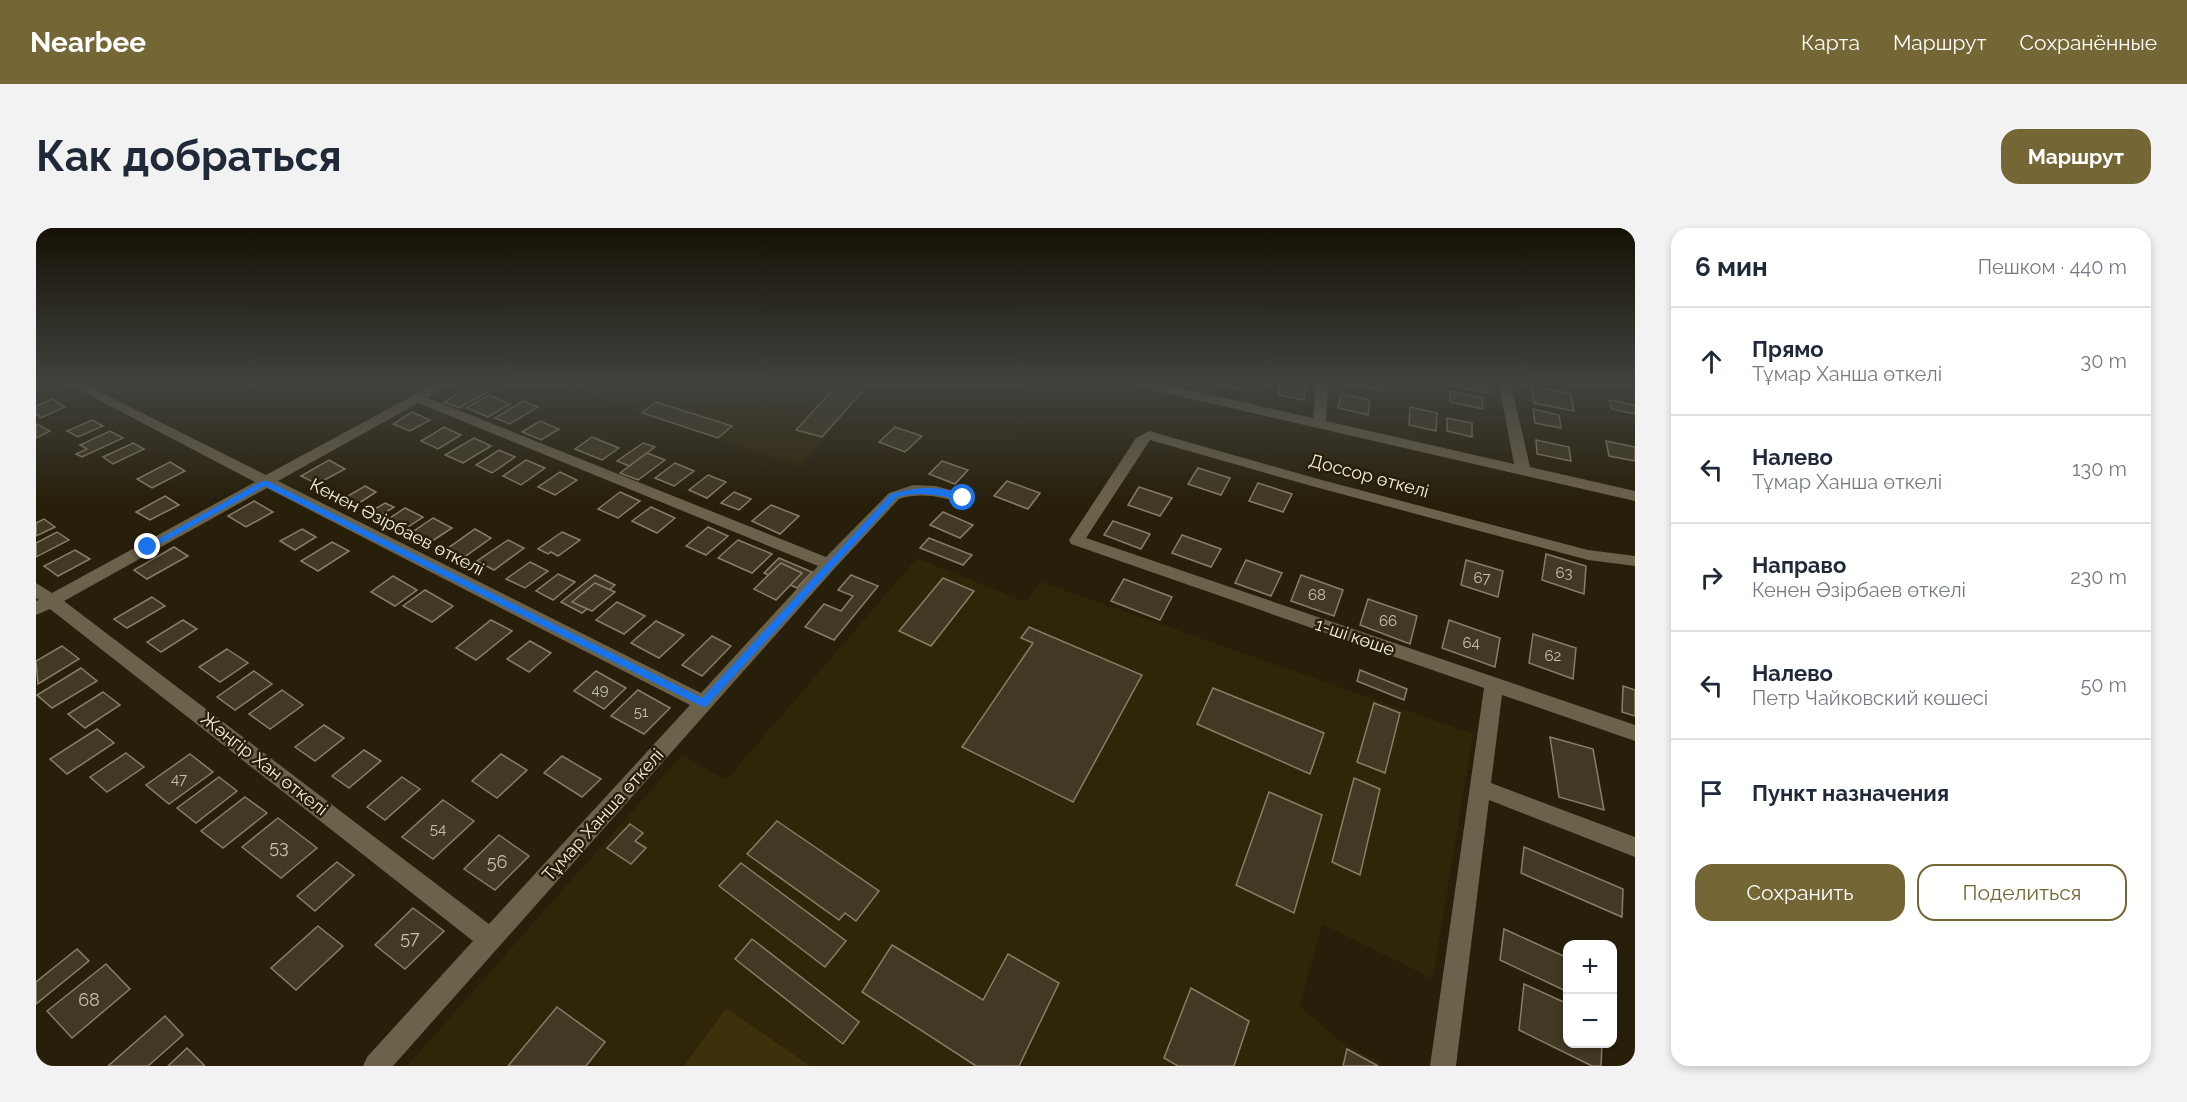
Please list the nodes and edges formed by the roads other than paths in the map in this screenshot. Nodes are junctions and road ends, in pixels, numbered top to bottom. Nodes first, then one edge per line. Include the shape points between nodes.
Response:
1 (149, 423) edge
2 (371, 423) edge
3 (478, 423) edge
4 (1311, 423) edge
5 (1513, 423) edge
6 (1319, 425) joint
7 (1523, 471) junction
8 (265, 483) junction
9 (1635, 496) edge
10 (963, 498) dead end
11 (1077, 540) joint
12 (1635, 561) edge
13 (829, 564) junction
14 (41, 599) edge
15 (1494, 686) junction
16 (703, 703) junction
17 (1635, 733) edge
18 (1481, 788) junction
19 (1635, 847) edge
20 (491, 940) junction
21 (376, 1066) edge
22 (1443, 1066) edge

1 - 8 street, Кенен Әзірбаев өткелі
2 - 8 street
3 - 13 street
4 - 6 street
5 - 7 street
6 - 7 street
7 - 9 street
8 - 14 street
8 - 16 street, Кенен Әзірбаев өткелі
10 - 13 street, Тұмар Ханша өткелі via 913,490 894,496
11 - 12 street, Доссор өткелі via 1143,438 1149,435 1588,555
11 - 15 street, 1-ші көше
13 - 16 street, Тұмар Ханша өткелі
14 - 20 street, Жәңгір Хан өткелі
15 - 17 street, 1-ші көше
15 - 18 street
16 - 20 street, Тұмар Ханша өткелі
18 - 19 street
18 - 22 street
20 - 21 street, Тұмар Ханша өткелі

